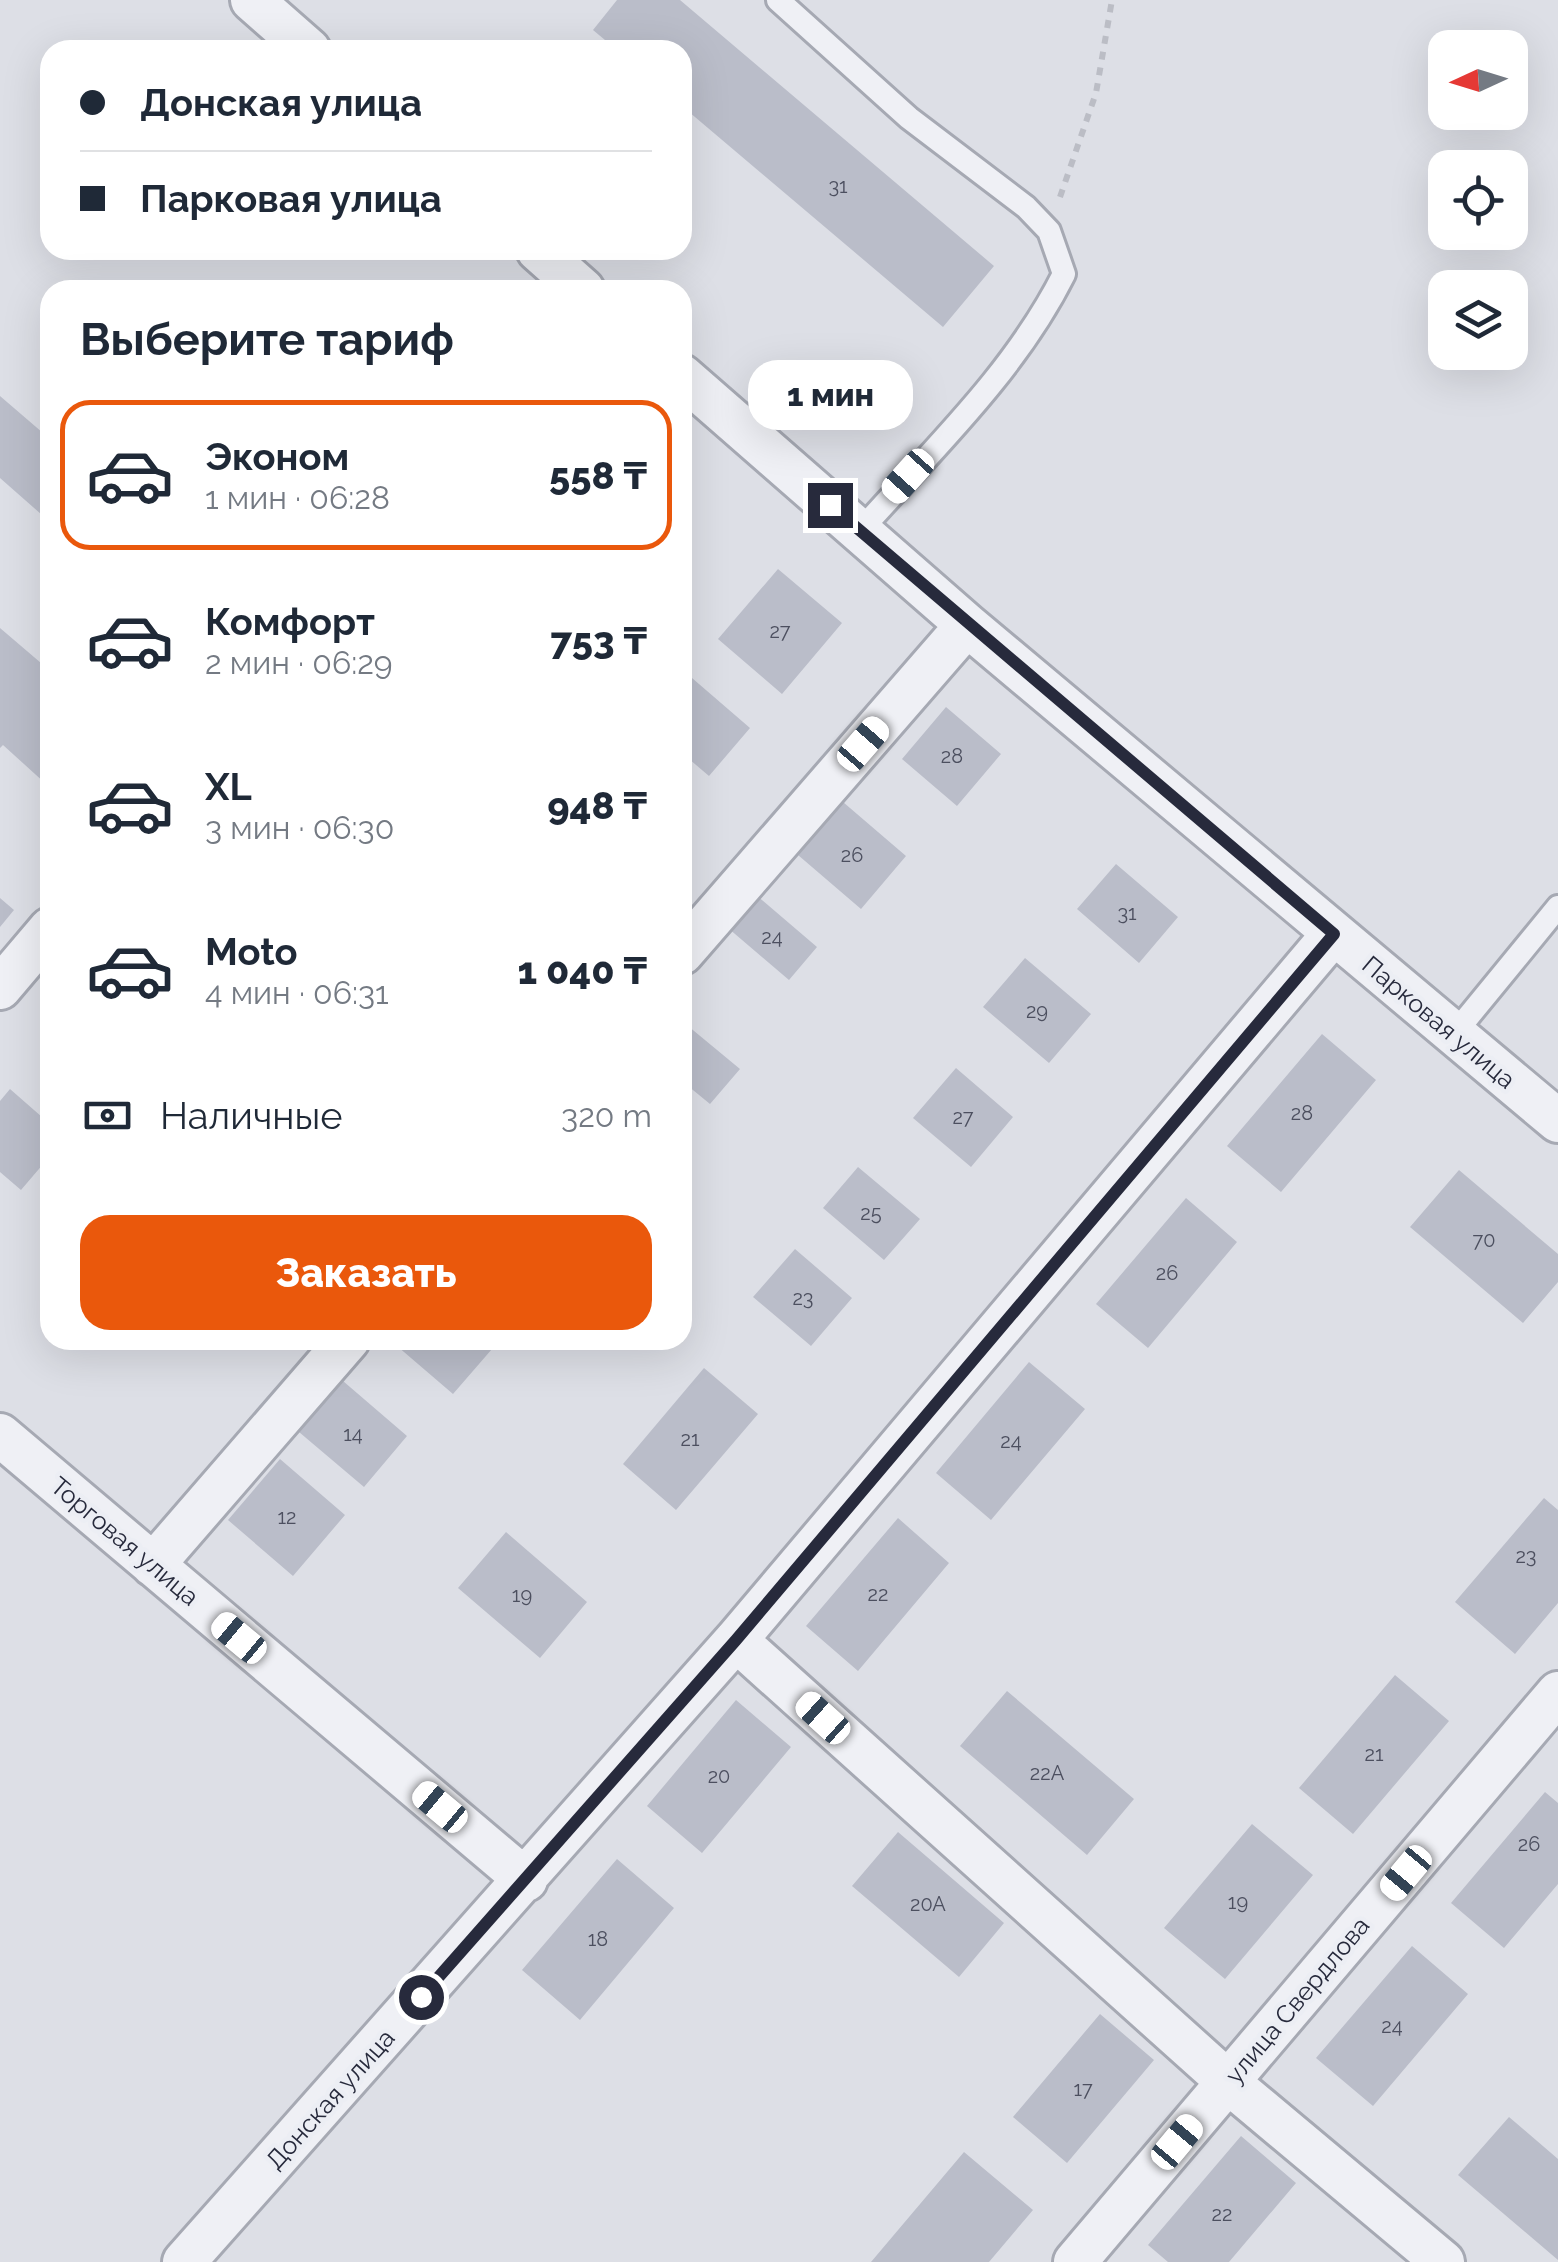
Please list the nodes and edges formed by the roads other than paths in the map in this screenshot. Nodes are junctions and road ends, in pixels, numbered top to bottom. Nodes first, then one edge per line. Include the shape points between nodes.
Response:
1 (252, 0) edge
2 (778, 0) edge
3 (298, 40) edge
4 (549, 260) edge
5 (572, 280) edge
6 (692, 385) edge
7 (860, 531) junction
8 (966, 625) junction
9 (1558, 907) edge
10 (1334, 934) junction
11 (40, 941) edge
12 (692, 941) edge
13 (0, 988) edge
14 (1454, 1034) junction
15 (1558, 1122) edge
16 (339, 1350) edge
17 (0, 1435) edge
18 (153, 1565) junction
19 (736, 1640) junction
20 (1558, 1693) edge
21 (526, 1880) junction
22 (1228, 2082) junction
23 (184, 2262) edge
24 (1075, 2262) edge
25 (1442, 2262) edge

1 - 3 street
2 - 7 lane via 909,118 1026,207 1049,231 1064,274 1038,326
4 - 5 street
6 - 7 street, Парковая улица
7 - 8 street, Парковая улица
8 - 10 street, Парковая улица
8 - 12 street
9 - 14 lane
10 - 14 street, Парковая улица
10 - 19 street, Донская улица
11 - 13 street
14 - 15 street, Парковая улица
16 - 18 street
17 - 18 street, Торговая улица
18 - 21 street, Торговая улица
19 - 21 street, Донская улица
19 - 22 street
20 - 22 street, улица Свердлова
21 - 23 street, Донская улица
22 - 24 street, улица Свердлова
22 - 25 street

